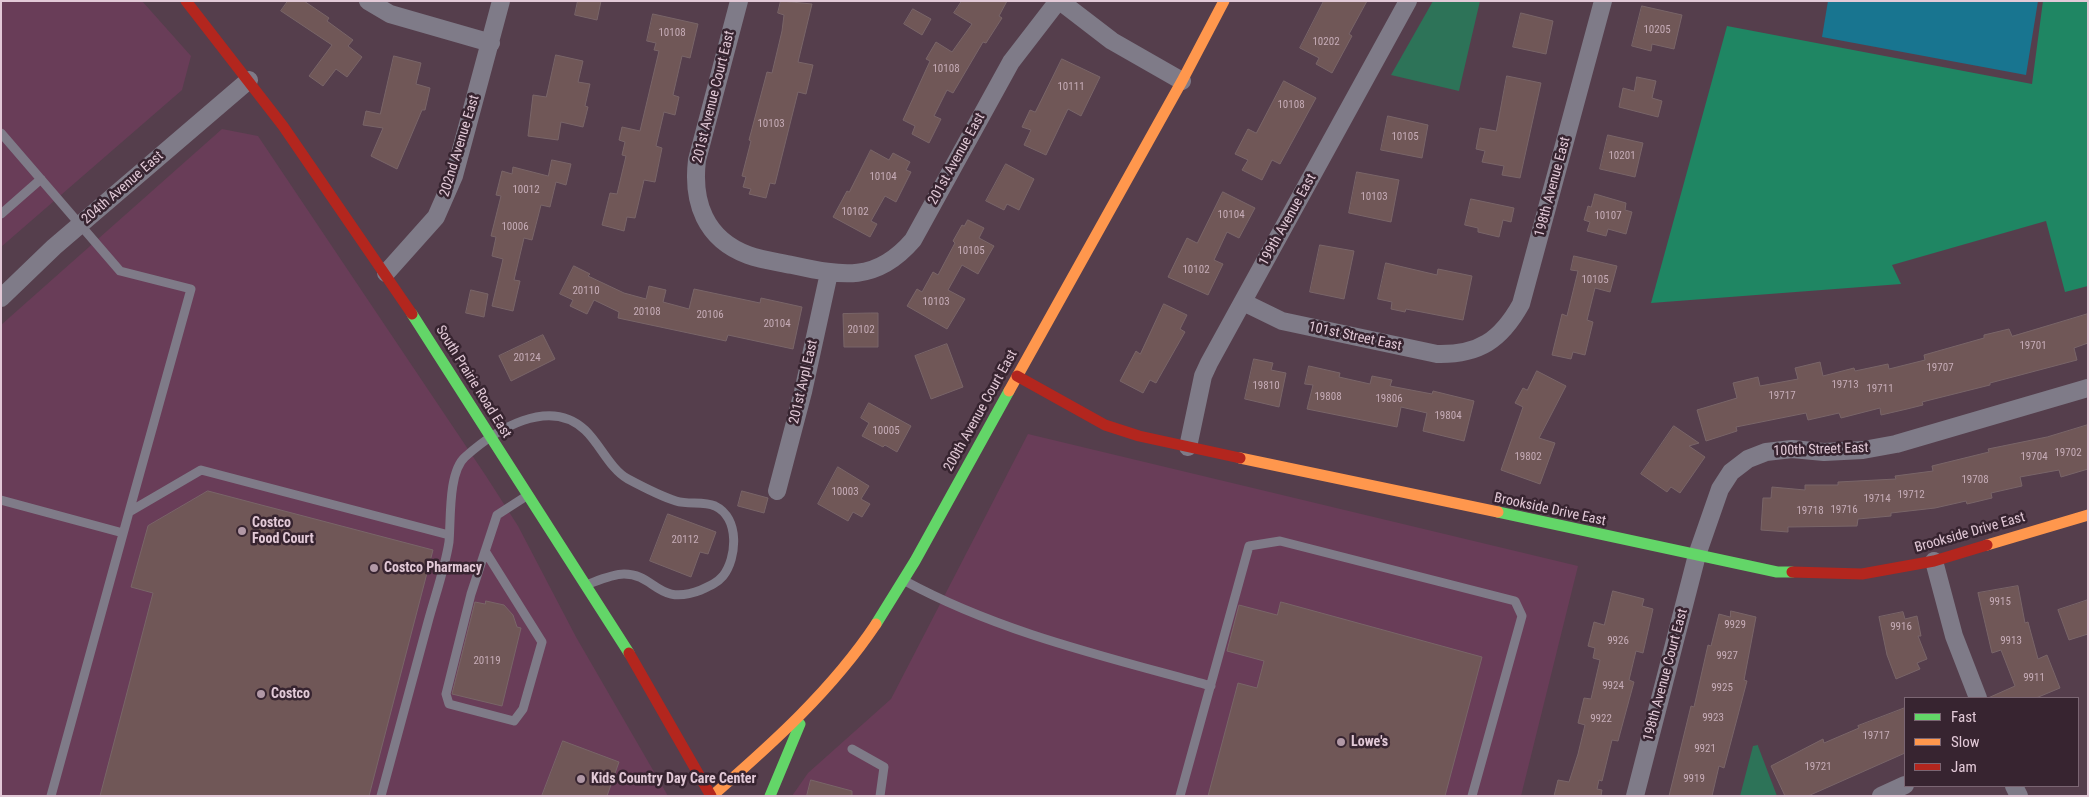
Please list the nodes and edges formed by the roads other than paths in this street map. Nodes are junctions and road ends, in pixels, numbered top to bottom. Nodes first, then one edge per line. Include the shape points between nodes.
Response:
1 (186, 1) edge
2 (368, 1) edge
3 (501, 1) edge
4 (738, 1) edge
5 (1059, 1) edge
6 (1224, 1) edge
7 (1408, 1) edge
8 (1603, 1) edge
9 (491, 43) junction
10 (249, 80) junction
11 (1182, 81) junction
12 (1, 134) edge
13 (41, 179) junction
14 (1, 214) edge
15 (81, 224) junction
16 (386, 273) junction
17 (828, 273) junction
18 (1, 298) edge
19 (1243, 302) junction
20 (1471, 351) joint
21 (1018, 376) junction
22 (2088, 388) edge
23 (491, 438) junction
24 (1188, 447) junction
25 (777, 491) dead end
26 (528, 495) junction
27 (1, 500) edge
28 (129, 512) junction
29 (2088, 515) edge
30 (123, 533) junction
31 (449, 534) junction
32 (485, 551) junction
33 (1697, 555) junction
34 (1934, 561) junction
35 (903, 580) junction
36 (585, 585) junction
37 (1211, 686) junction
38 (1978, 697) edge
39 (807, 708) junction
40 (852, 749) dead end
41 (1904, 785) edge
42 (51, 796) edge
43 (381, 796) edge
44 (712, 796) edge
45 (770, 796) edge
46 (880, 796) edge
47 (1180, 796) edge
48 (1472, 796) edge
49 (1635, 796) edge
50 (1881, 796) edge

1 - 10 main road, South Prairie Road East
2 - 9 street via 390,14
3 - 9 street, 202nd Avenue East
4 - 17 street, 201st Avenue Court East via 698,160 697,197 707,222 732,247 748,255
5 - 11 street via 1112,41
5 - 17 street, 201st Avenue East via 1011,62 913,240 884,266 848,275
6 - 11 main road, 200th Avenue Court East
7 - 19 street, 199th Avenue East
8 - 20 street, 198th Avenue East via 1521,304 1497,337
9 - 16 street, 202nd Avenue East via 444,202 426,231
10 - 15 street, 204th Avenue East
10 - 16 main road, South Prairie Road East
11 - 21 main road, 200th Avenue Court East
12 - 13 lane
13 - 14 lane
13 - 15 lane
15 - 18 street, 204th Avenue East
15 - 28 lane via 120,271 192,289
16 - 23 main road, South Prairie Road East
17 - 25 street, 201st Avpl East via 803,392
19 - 20 street, 101st Street East via 1282,321 1437,354
19 - 24 street, 199th Avenue East via 1203,376
21 - 24 main road, Brookside Drive East via 1105,424
21 - 35 main road, 200th Avenue Court East
22 - 33 street, 100th Street East via 1896,444 1824,452 1792,449 1766,452 1748,459 1731,472 1720,490
23 - 26 main road, South Prairie Road East
23 - 31 lane via 463,458 455,470
23 - 36 lane via 524,420 546,414 570,419 585,430 626,478 677,502 715,506 731,525 733,555 724,575 713,585 688,595 672,596 634,576 623,574
24 - 33 main road, Brookside Drive East
26 - 32 lane via 498,515
26 - 36 main road, South Prairie Road East
27 - 30 lane
28 - 30 lane
28 - 31 lane via 201,470
29 - 34 main road, Brookside Drive East
30 - 42 lane
31 - 43 lane
32 - 32 lane via 542,642 523,709 514,721 449,704 446,694
33 - 34 main road, Brookside Drive East via 1777,572 1824,575 1862,574
33 - 49 street, 198th Avenue Court East
34 - 38 street via 1954,636
35 - 37 lane via 981,618
35 - 39 main road, 200th Avenue Court East via 852,659
36 - 44 main road, South Prairie Road East
37 - 47 lane
37 - 48 lane via 1249,546 1280,541 1515,601 1522,616
39 - 44 main road, 200th Avenue Court East via 787,730
39 - 45 main road
40 - 46 lane via 884,767
41 - 50 street

